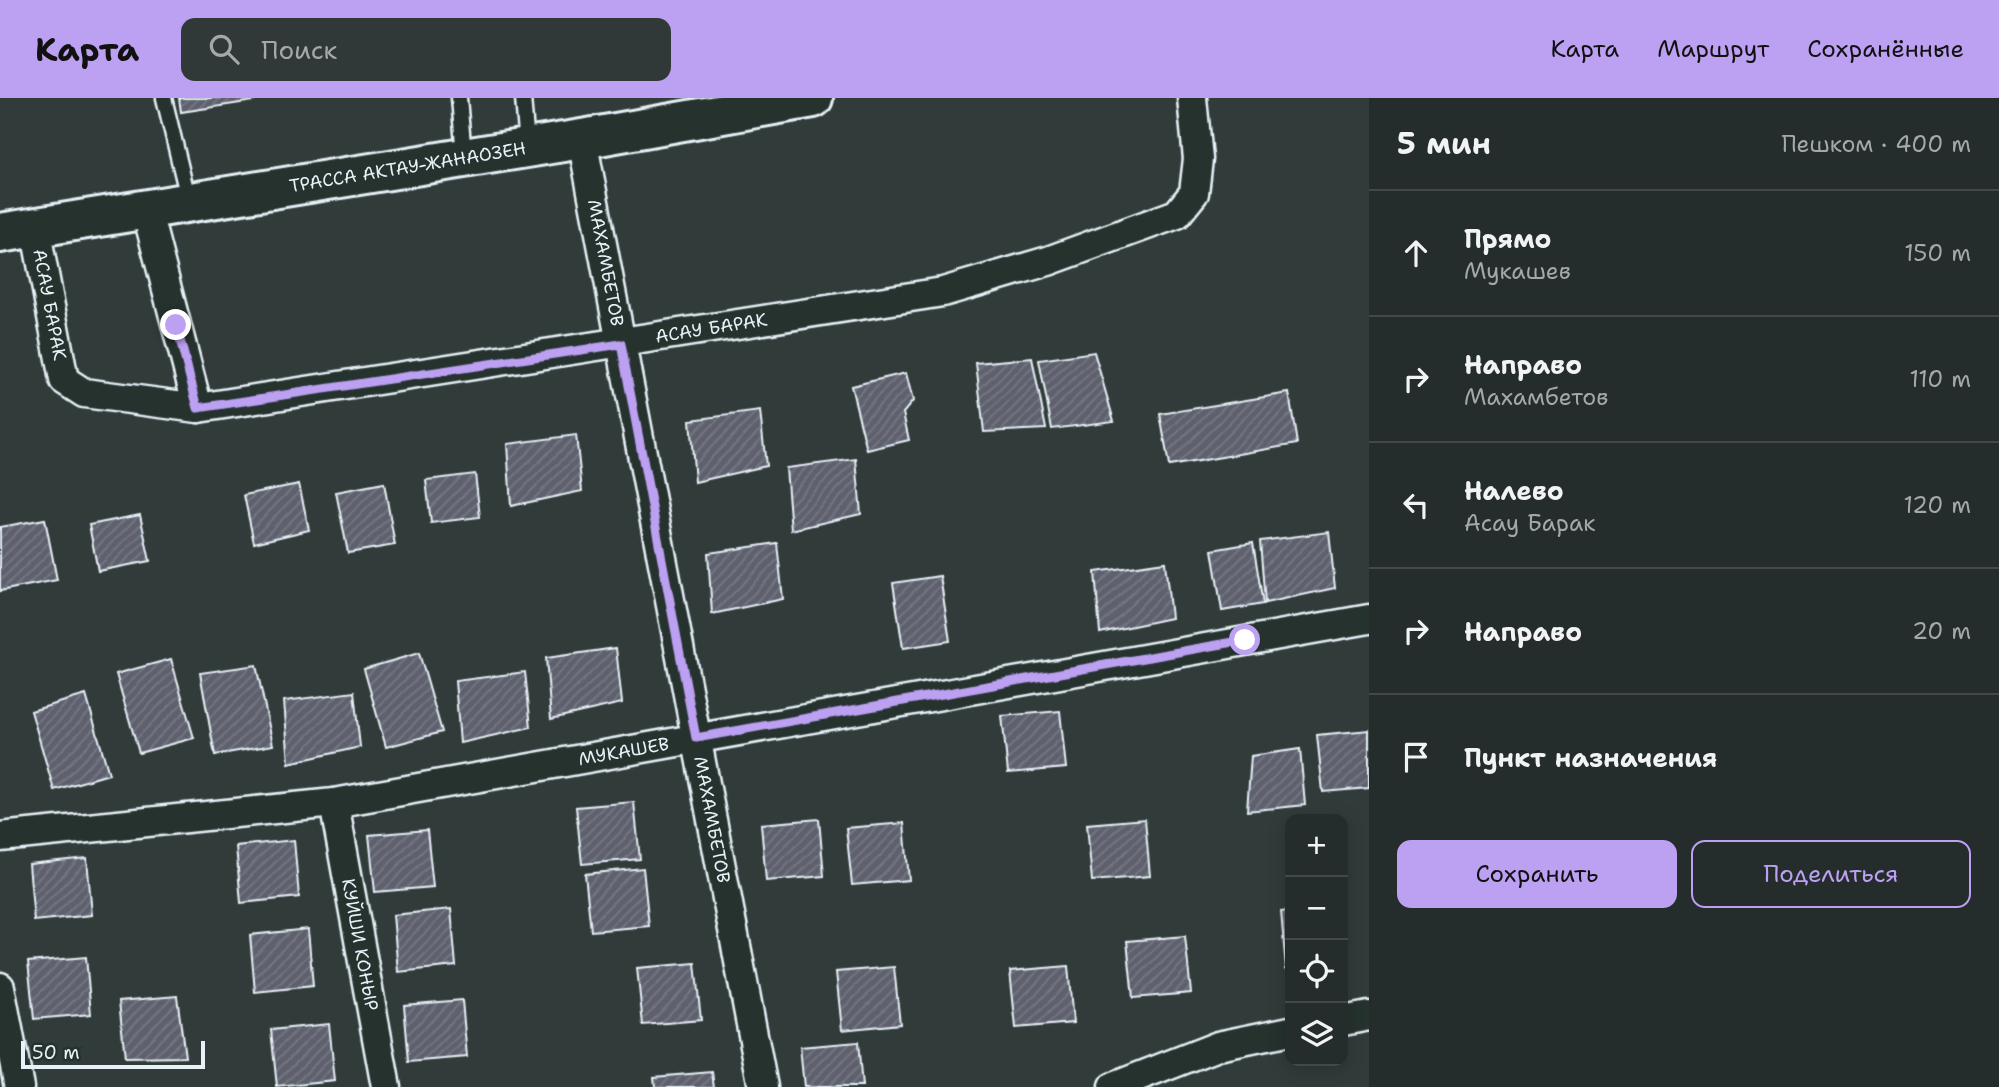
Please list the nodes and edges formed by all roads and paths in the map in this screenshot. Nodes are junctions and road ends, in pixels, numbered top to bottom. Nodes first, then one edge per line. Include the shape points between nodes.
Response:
1 (164, 98) edge
2 (459, 98) edge
3 (523, 98) edge
4 (813, 98) edge
5 (1192, 98) edge
6 (582, 139) junction
7 (527, 147) junction
8 (464, 158) junction
9 (188, 202) junction
10 (146, 209) junction
11 (17, 230) edge
12 (621, 344) junction
13 (198, 408) junction
14 (1369, 619) edge
15 (696, 738) junction
16 (334, 803) junction
17 (0, 837) edge
18 (0, 987) edge
19 (1369, 1016) edge
20 (1348, 1020) edge
21 (1285, 1032) edge
22 (19, 1087) edge
23 (386, 1087) edge
24 (763, 1087) edge
25 (1113, 1087) edge

1 - 9 lane
2 - 8 lane
3 - 7 lane
4 - 6 main road, ТРАССА АКТАУ-ЖАНАОЗЕН
5 - 12 street, АСАУ БАРАК via 1198,159 1194,193 1177,214 1048,261 943,292
6 - 7 main road, ТРАССА АКТАУ-ЖАНАОЗЕН
6 - 12 street, МАХАМБЕТОВ
7 - 8 main road, ТРАССА АКТАУ-ЖАНАОЗЕН
8 - 9 main road, ТРАССА АКТАУ-ЖАНАОЗЕН
9 - 10 main road, ТРАССА АКТАУ-ЖАНАОЗЕН
10 - 11 main road, ТРАССА АКТАУ-ЖАНАОЗЕН
10 - 13 street
11 - 13 street, АСАУ БАРАК via 64,380 84,393
12 - 13 street, АСАУ БАРАК
12 - 15 street, МАХАМБЕТОВ
14 - 15 street, МУКАШЕВ
15 - 16 street, МУКАШЕВ
15 - 24 street, МАХАМБЕТОВ
16 - 17 street, МУКАШЕВ
16 - 23 street, КУЙШИ КОНЫР
18 - 22 street
19 - 20 street
21 - 25 street via 1218,1046

